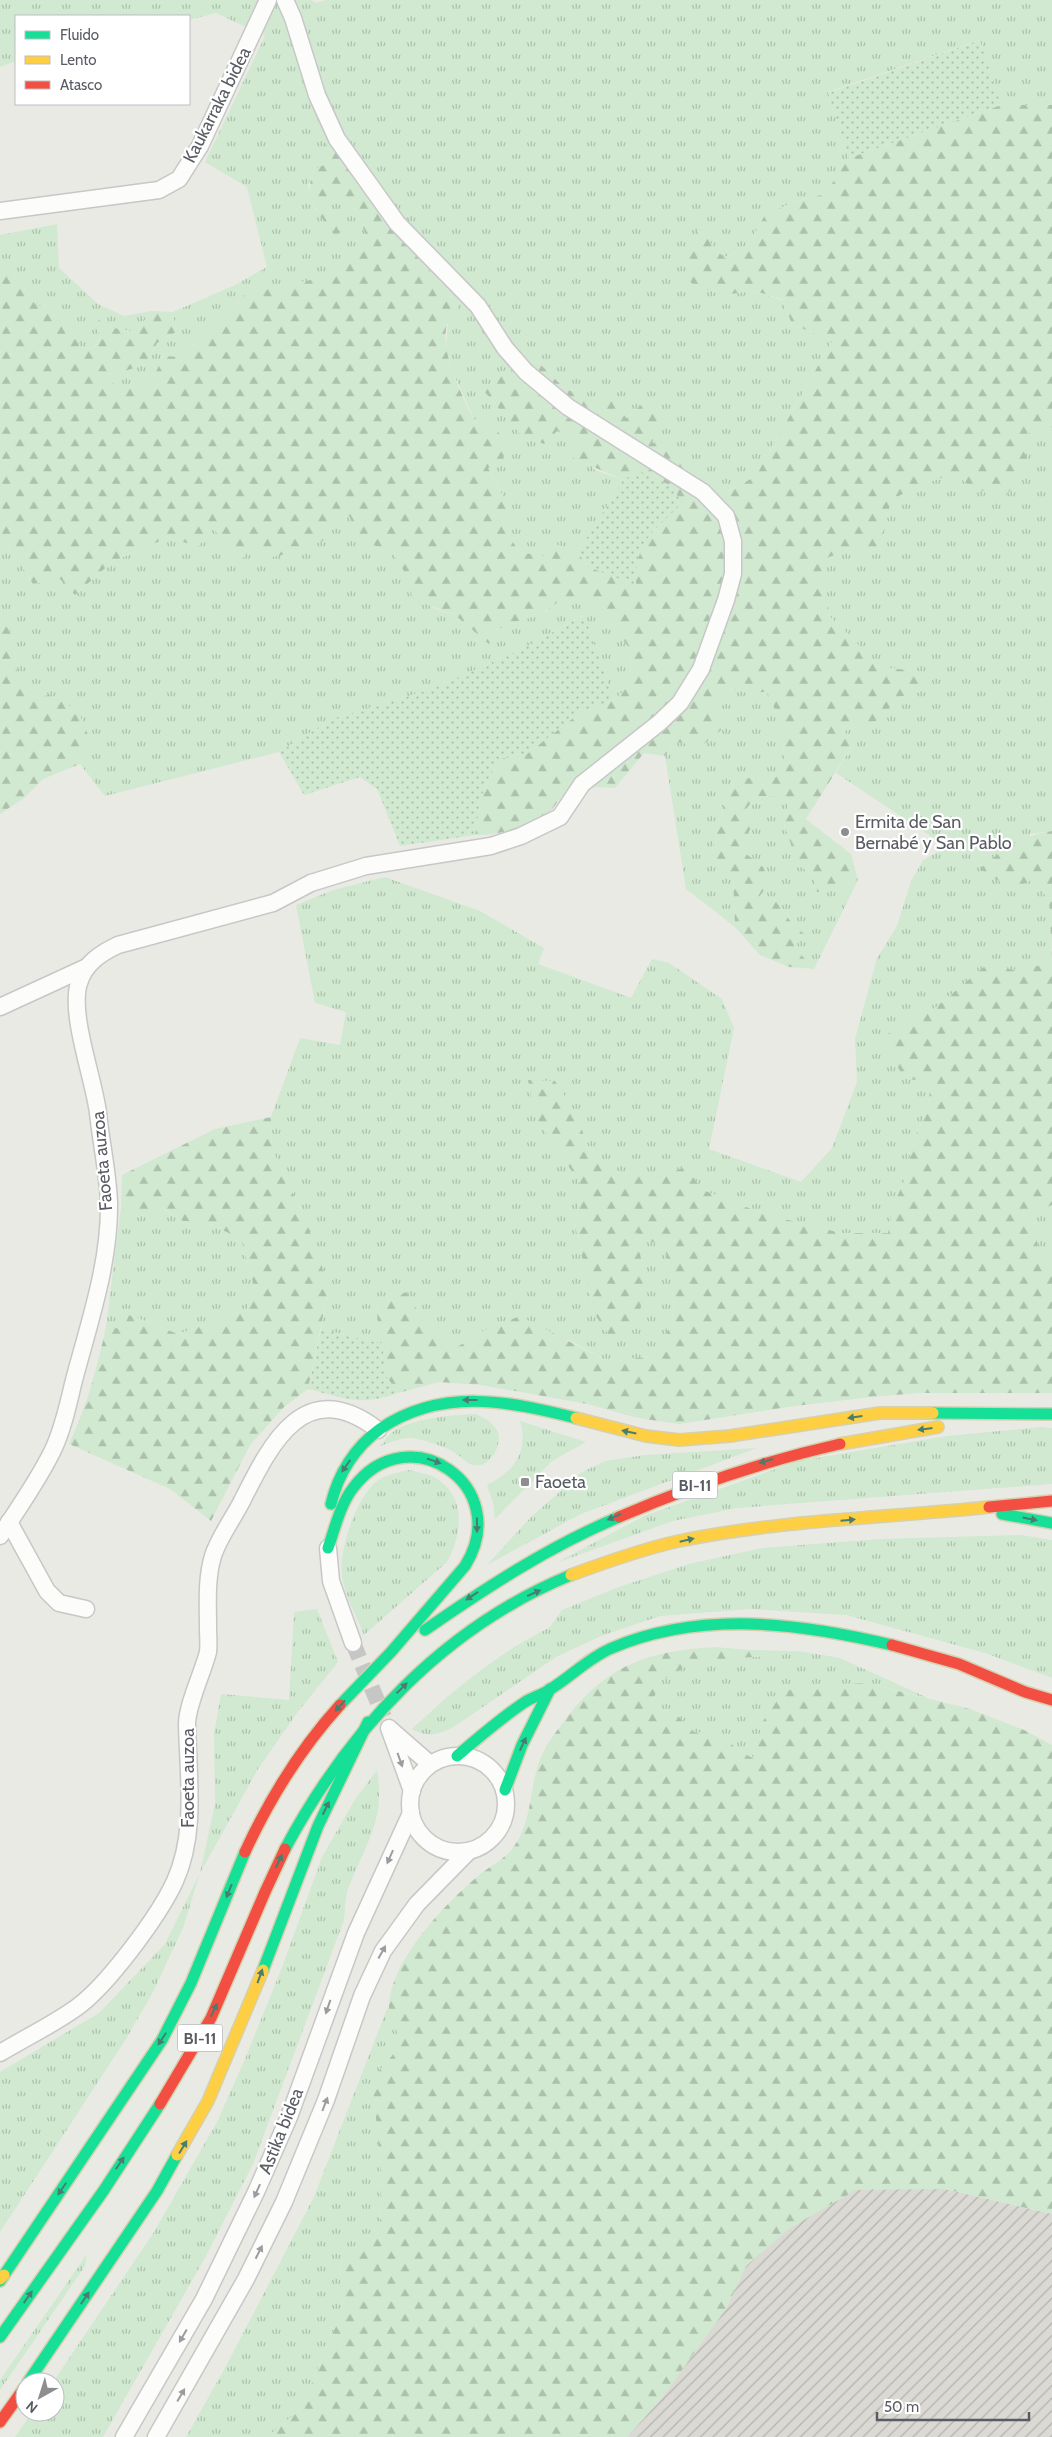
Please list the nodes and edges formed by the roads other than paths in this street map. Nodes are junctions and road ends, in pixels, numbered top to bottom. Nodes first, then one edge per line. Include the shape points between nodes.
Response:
1 (268, 0) edge
2 (285, 0) edge
3 (0, 212) edge
4 (87, 967) junction
5 (0, 1007) edge
6 (1048, 1414) edge
7 (378, 1430) junction
8 (1052, 1501) edge
9 (974, 1509) junction
10 (9, 1522) junction
11 (1052, 1524) edge
12 (0, 1536) edge
13 (328, 1548) junction
14 (86, 1609) dead end
15 (353, 1643) tunnel mouth
16 (386, 1658) junction
17 (550, 1689) junction
18 (1052, 1700) edge
19 (368, 1722) junction
20 (456, 1756) junction
21 (430, 1764) junction
22 (505, 1790) junction
23 (412, 1791) junction
24 (411, 1813) junction
25 (468, 1852) junction
26 (0, 2053) edge
27 (1, 2278) edge
28 (0, 2337) edge
29 (35, 2372) edge
30 (15, 2401) edge
31 (0, 2422) edge
32 (124, 2437) edge
33 (156, 2437) edge

1 - 3 street, Kaukarraka bidea via 200,146 179,180 158,190
2 - 4 street, Faoeta auzoa via 317,95 337,139 396,222 478,306 505,348 526,372 568,407 703,492 726,516 733,541 733,574 701,669 680,703 582,784 560,817 492,846 366,866 311,883 273,903 118,945 101,953
4 - 5 street
4 - 10 street, Faoeta auzoa via 78,984 78,1008 96,1104 109,1203 104,1252 93,1315 53,1451
6 -> 7 main road via 882,1413 736,1435 677,1440 526,1407 470,1400 419,1407
6 -> 16 main road, BI-11 via 878,1435 735,1470 663,1496 598,1524 518,1566
7 -> 13 main road via 342,1470 331,1502
7 - 26 street, Faoeta auzoa via 359,1416 318,1410 299,1418 280,1434 257,1469 213,1556 208,1587 208,1650 187,1721 190,1752 187,1843 175,1880 155,1915 117,1967 77,2008
8 - 9 main road, BI-11
9 -> 11 main road
19 -> 9 main road, BI-11 via 428,1664 464,1635 516,1601 633,1553 746,1530
10 - 12 street, Faoeta auzoa
10 - 14 street via 47,1591 59,1603
13 - 15 street via 331,1582
13 -> 16 main road via 343,1505 356,1483 379,1464 419,1456 450,1469 471,1492 477,1512 477,1536 471,1556
16 -> 27 main road, BI-11 via 323,1726 280,1788 250,1842 190,1986 167,2032
17 - 18 main road via 610,1648 637,1638 694,1625 767,1624 841,1633 912,1649 956,1662
17 - 20 main road via 527,1701
22 -> 17 main road via 522,1745
28 -> 19 main road, BI-11 via 178,2076 203,2034 291,1838 332,1768
29 -> 19 main road via 157,2191 208,2101 244,2019 318,1826
20 - 21 street
20 - 22 street via 485,1764 496,1774
21 - 23 street
21 -> 23 street via 389,1728
22 - 25 street via 506,1817 499,1831 489,1842
23 - 24 street
24 - 25 street via 423,1838 434,1846 447,1852
24 -> 32 street, Astika bidea via 356,1933 289,2116 256,2192 204,2299
33 -> 25 street, Astika bidea via 246,2279 284,2202 379,1958 417,1904
30 - 31 main road

